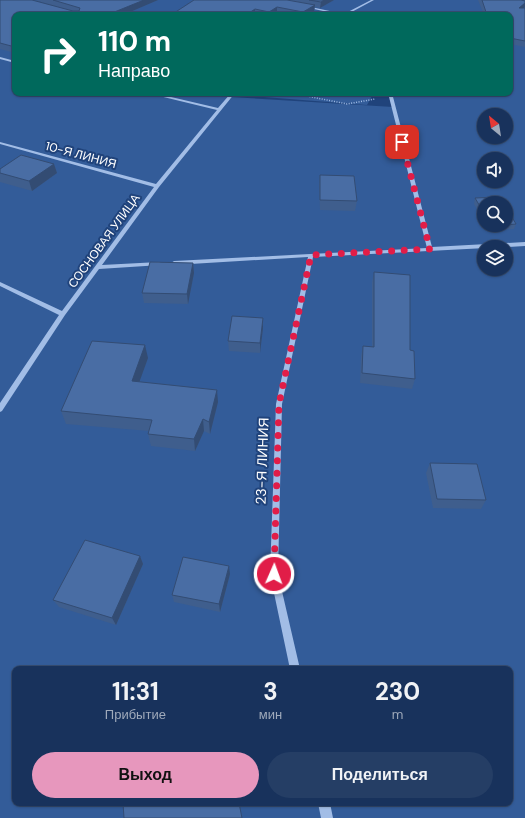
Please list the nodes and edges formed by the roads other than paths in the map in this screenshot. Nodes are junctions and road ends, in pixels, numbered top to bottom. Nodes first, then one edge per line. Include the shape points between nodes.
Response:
1 (373, 0) edge
2 (299, 6) edge
3 (330, 12) edge
4 (351, 12) edge
5 (0, 58) edge
6 (12, 61) edge
7 (162, 96) edge
8 (231, 96) edge
9 (390, 96) edge
10 (220, 110) junction
11 (0, 143) edge
12 (157, 186) junction
13 (525, 244) edge
14 (430, 249) junction
15 (311, 255) junction
16 (97, 267) junction
17 (0, 284) edge
18 (63, 314) junction
19 (0, 409) edge
20 (294, 666) edge
21 (325, 806) edge
22 (327, 818) edge

1 - 4 street
2 - 3 street
5 - 6 street
7 - 10 street
8 - 10 street, СОСНОВАЯ УЛИЦА
9 - 14 street
10 - 12 street, СОСНОВАЯ УЛИЦА
11 - 12 street, 10-Я ЛИНИЯ
12 - 16 street, СОСНОВАЯ УЛИЦА
13 - 14 street
14 - 15 street
15 - 16 street
15 - 20 street, 23-Я ЛИНИЯ via 279,404 274,574
16 - 18 street, СОСНОВАЯ УЛИЦА
17 - 18 street
18 - 19 street, СОСНОВАЯ УЛИЦА
21 - 22 street

